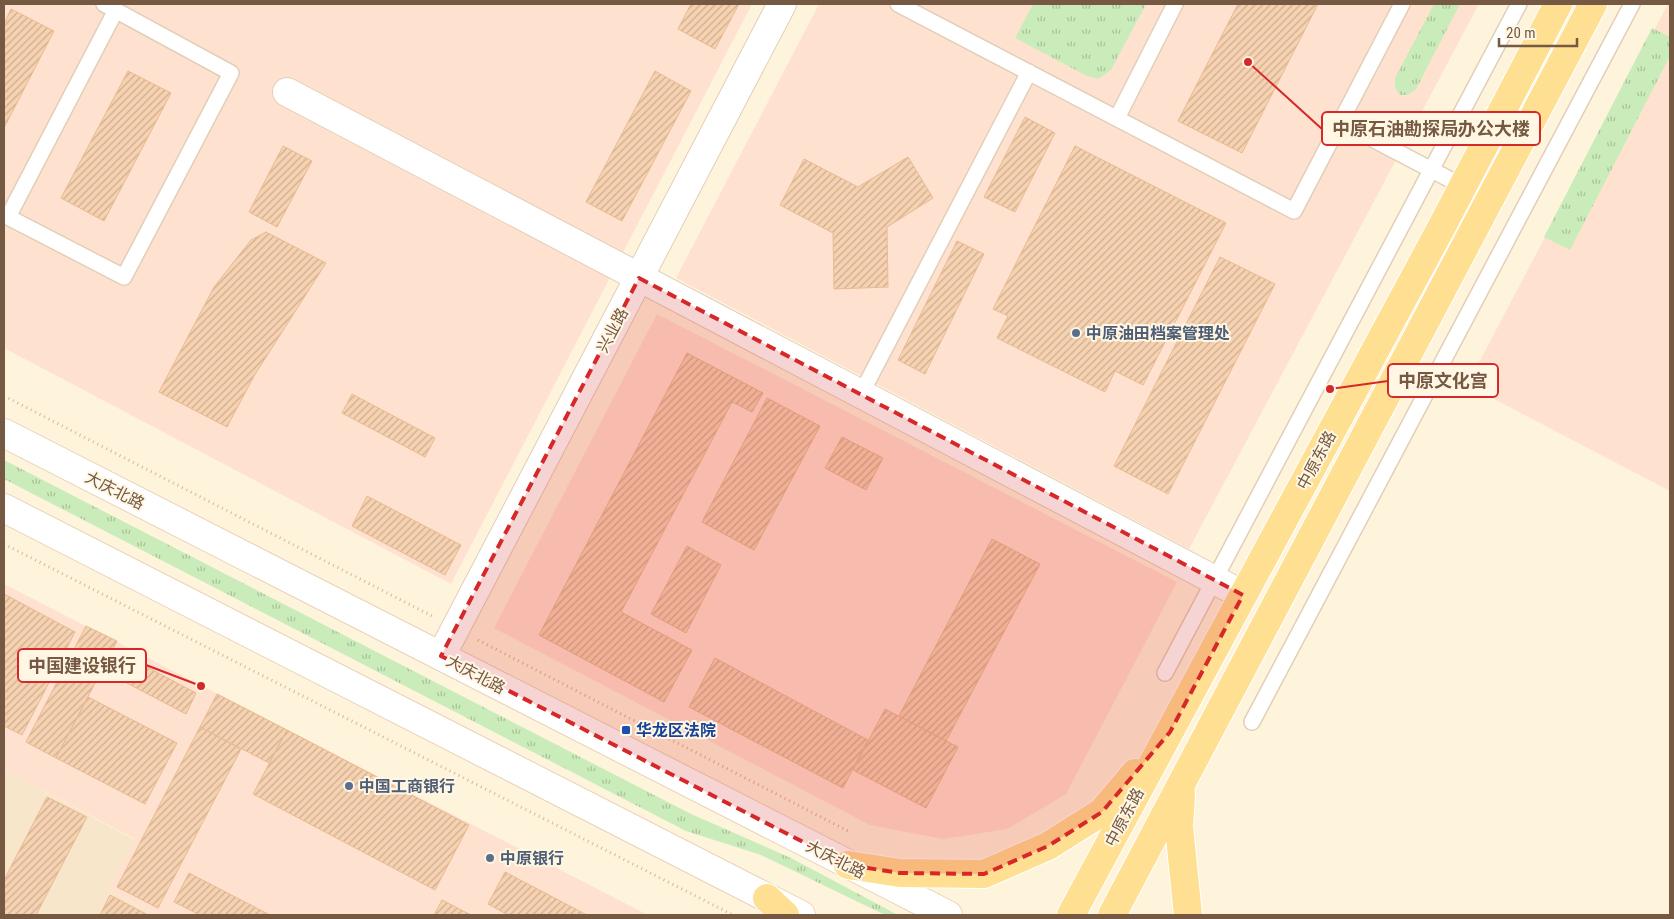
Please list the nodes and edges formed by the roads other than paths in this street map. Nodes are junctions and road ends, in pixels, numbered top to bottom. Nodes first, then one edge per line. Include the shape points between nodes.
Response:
1 (782, 4) edge
2 (898, 4) edge
3 (1174, 4) edge
4 (1402, 4) edge
5 (1519, 4) edge
6 (1558, 4) edge
7 (1593, 4) edge
8 (1632, 4) edge
9 (110, 7) edge
10 (1029, 72) junction
11 (287, 92) dead end
12 (1117, 118) junction
13 (1340, 122) junction
14 (1431, 170) junction
15 (1463, 187) junction
16 (1491, 201) junction
17 (6, 216) edge
18 (639, 278) junction
19 (861, 394) junction
20 (4, 434) edge
21 (4, 508) edge
22 (1214, 580) junction
23 (1244, 595) junction
24 (441, 656) junction
25 (1165, 673) dead end
26 (1252, 722) dead end
27 (1170, 732) junction
28 (1182, 782) junction
29 (848, 865) junction
30 (776, 907) edge
31 (801, 915) edge
32 (948, 915) edge
33 (1071, 915) edge
34 (1112, 915) edge
35 (1188, 915) edge

1 - 18 main road, 兴业路
2 - 10 lane
3 - 12 lane
4 - 13 lane
5 - 14 lane
6 - 15 main road, 中原东路
7 - 16 main road, 中原东路
8 - 26 lane
9 - 17 lane
9 - 17 lane via 231,72 124,277
10 - 12 lane
10 - 19 lane
11 - 18 main road
12 - 13 lane via 1294,211
13 - 14 lane
14 - 15 lane
14 - 22 lane
15 - 16 lane
15 - 23 main road, 中原东路
16 - 28 main road, 中原东路
18 - 19 main road
18 - 24 main road, 兴业路
19 - 22 main road
20 - 24 main road, 大庆北路
21 - 30 main road
22 - 23 main road
22 - 25 lane
23 - 27 main road, 中原东路
24 - 29 main road, 大庆北路
27 - 29 main road via 1102,812 1048,846 984,874 900,873
27 - 33 main road, 中原东路
28 - 34 main road, 中原东路
28 - 35 main road via 1179,827
29 - 32 main road, 大庆北路
30 - 31 main road

